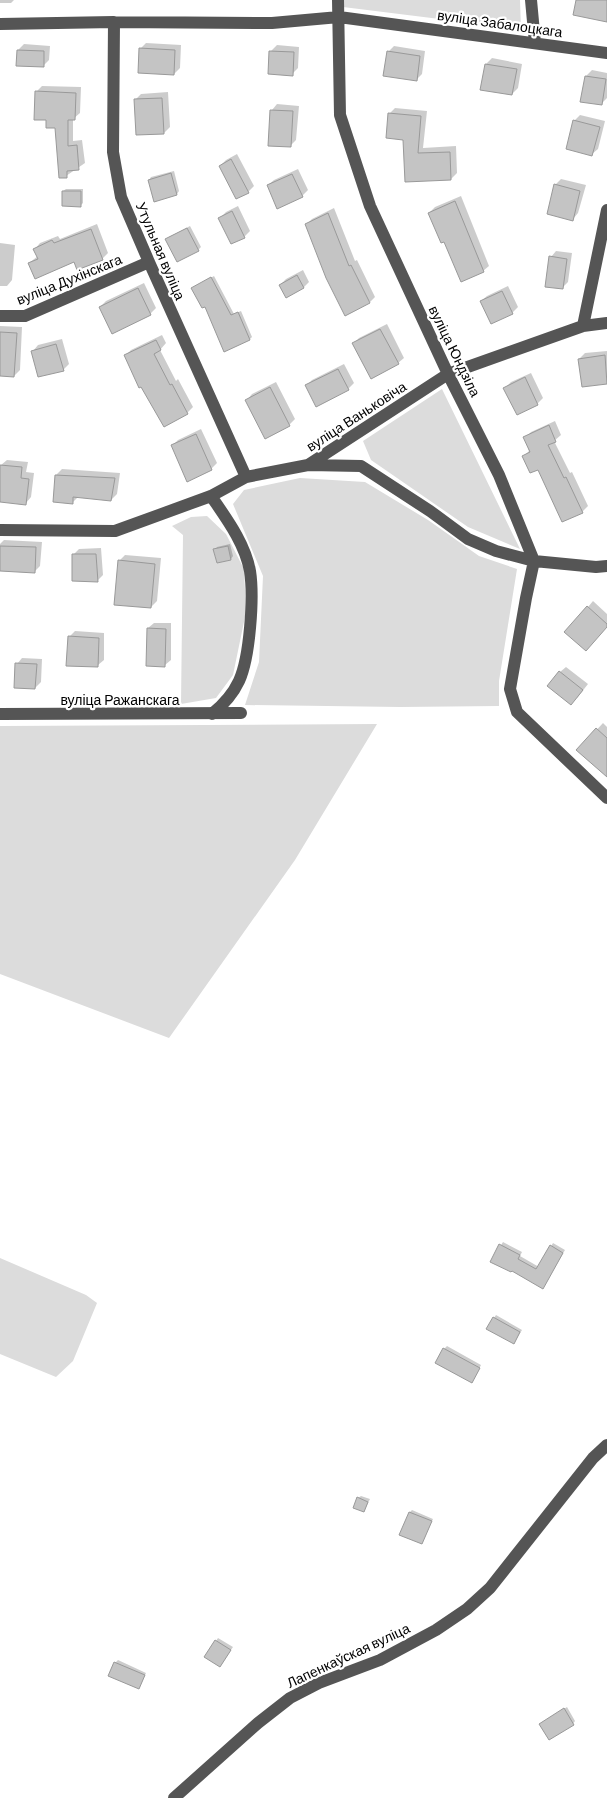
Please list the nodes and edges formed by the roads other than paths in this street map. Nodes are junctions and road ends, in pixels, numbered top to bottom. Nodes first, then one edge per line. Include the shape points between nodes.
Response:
1 (338, 0) edge
2 (531, 0) edge
3 (339, 17) junction
4 (114, 22) junction
5 (0, 24) edge
6 (535, 43) junction
7 (607, 53) edge
8 (607, 210) edge
9 (149, 262) junction
10 (0, 316) edge
11 (607, 323) edge
12 (583, 326) junction
13 (448, 374) junction
14 (308, 465) junction
15 (246, 477) junction
16 (211, 496) junction
17 (0, 530) edge
18 (534, 561) junction
19 (607, 566) edge
20 (241, 713) dead end
21 (0, 714) edge
22 (212, 714) junction
23 (607, 798) edge
24 (607, 1445) edge
25 (174, 1798) edge

1 - 3 street, вуліца Юндзіла
2 - 6 street
3 - 4 street, вуліца Забалоцкага via 272,23
3 - 6 street, вуліца Забалоцкага
3 - 13 street, вуліца Юндзіла via 340,115 370,206
4 - 5 street, вуліца Забалоцкага
4 - 9 street, Утульная вуліца via 114,152 122,197
6 - 7 street, вуліца Забалоцкага
8 - 12 street
9 - 10 street, вуліца Духінскага via 25,316
9 - 15 street, Утульная вуліца
11 - 12 street, вуліца Ваньковіча
12 - 13 street, вуліца Ваньковіча
13 - 14 street, вуліца Ваньковіча
13 - 18 street, вуліца Юндзіла via 499,475
14 - 15 street, вуліца Ваньковіча
14 - 18 street via 361,466 468,539 496,551
15 - 16 street, вуліца Ваньковіча
16 - 17 street, вуліца Ваньковіча via 115,531
16 - 22 street via 238,537 250,570 251,608 246,654 239,681 224,704
18 - 19 street
18 - 23 street via 510,689 517,712
20 - 22 street, вуліца Ражанскага
21 - 22 street, вуліца Ражанскага
24 - 25 street, Лапенкаўская вуліца via 593,1458 490,1588 468,1609 380,1660 319,1683 290,1698

